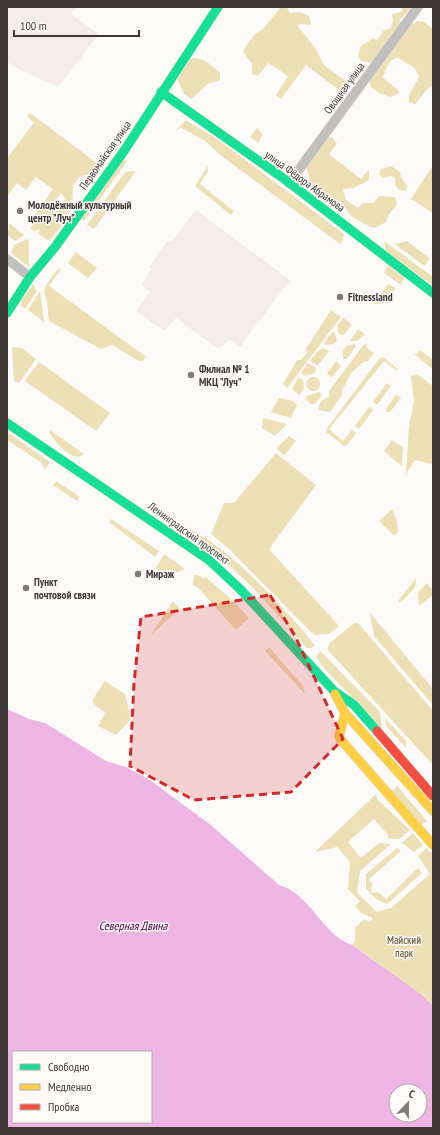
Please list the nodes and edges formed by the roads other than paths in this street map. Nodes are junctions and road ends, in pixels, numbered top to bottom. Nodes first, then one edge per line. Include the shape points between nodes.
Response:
1 (218, 7) edge
2 (418, 7) edge
3 (161, 92) junction
4 (288, 183) junction
5 (7, 259) edge
6 (30, 277) junction
7 (433, 293) edge
8 (7, 313) edge
9 (7, 422) edge
10 (334, 691) junction
11 (345, 713) junction
12 (433, 796) edge
13 (433, 811) edge
14 (431, 842) edge

1 - 3 main road, Первомайская улица
2 - 4 street, Овощная улица
3 - 4 main road, улица Фёдора Абрамова
3 - 6 main road, Первомайская улица via 124,151 55,247
4 - 7 main road, улица Фёдора Абрамова
5 - 6 street
6 - 8 main road, Первомайская улица
9 - 10 main road, Ленинградский проспект via 209,560 241,590
10 - 11 main road, Ленинградский проспект
10 - 12 main road, Ленинградский проспект via 354,706
11 - 13 main road, Ленинградский проспект
11 - 14 main road via 339,736 341,740

